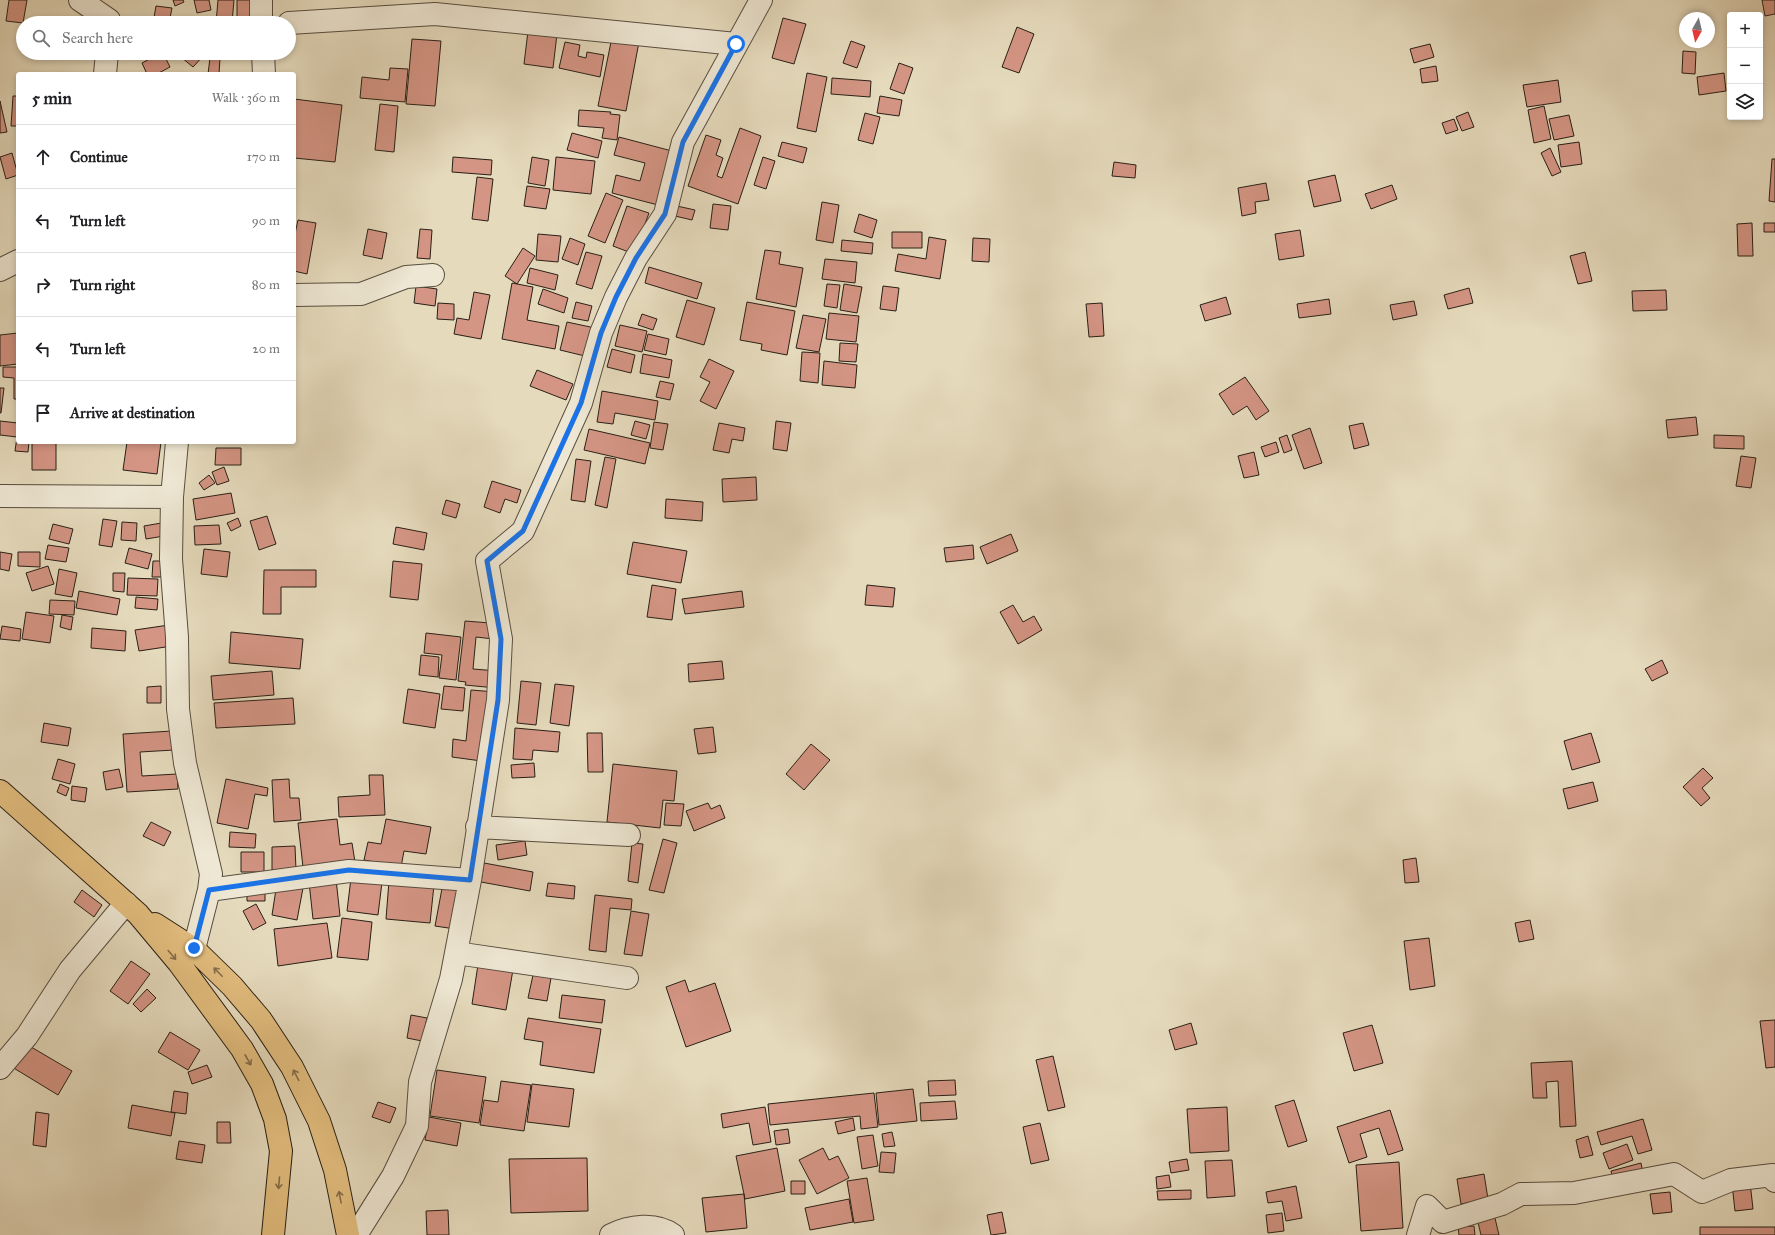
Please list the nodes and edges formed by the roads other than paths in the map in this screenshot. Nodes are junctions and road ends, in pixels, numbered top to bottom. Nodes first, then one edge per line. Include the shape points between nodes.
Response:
1 (80, 0) edge
2 (261, 0) edge
3 (761, 0) edge
4 (103, 16) edge
5 (261, 16) edge
6 (296, 23) edge
7 (736, 44) junction
8 (106, 60) edge
9 (263, 60) edge
10 (105, 72) edge
11 (264, 72) edge
12 (16, 262) edge
13 (0, 270) edge
14 (433, 275) dead end
15 (296, 294) edge
16 (177, 444) edge
17 (0, 496) edge
18 (172, 497) junction
19 (0, 791) edge
20 (477, 827) junction
21 (629, 835) dead end
22 (470, 880) junction
23 (209, 890) junction
24 (132, 908) junction
25 (194, 948) junction
26 (456, 953) junction
27 (627, 978) dead end
28 (0, 1068) edge
29 (1775, 1181) edge
30 (273, 1235) edge
31 (348, 1235) edge
32 (356, 1235) edge
33 (611, 1235) edge
34 (673, 1235) edge
35 (1418, 1235) edge

1 - 4 street
2 - 5 street
3 - 7 street
6 - 7 street via 435,14
7 - 20 street via 683,142 665,214 636,258 616,297 601,333 581,403 523,531 487,561 501,639 498,700
8 - 10 street
9 - 11 street
12 - 13 street
14 - 15 street via 406,277 361,294
16 - 18 street
17 - 18 street
18 - 23 street via 171,559 177,637 178,709 185,763 211,874
19 - 24 highway
20 - 21 street
20 - 22 street
22 - 23 street via 349,870
22 - 26 street
23 - 25 street
24 - 25 highway
24 - 28 street via 70,970 27,1036
24 -> 30 highway via 211,1005 242,1049 262,1084 275,1119 281,1151
31 -> 25 highway via 335,1170 319,1121 292,1067 261,1020
26 - 27 street
26 - 32 street via 451,979 420,1082 417,1126 393,1176
29 - 35 street via 1773,1175 1731,1180 1702,1192 1674,1174 1574,1193 1521,1194 1502,1204 1442,1222 1427,1206
33 - 34 street via 620,1230 652,1226

